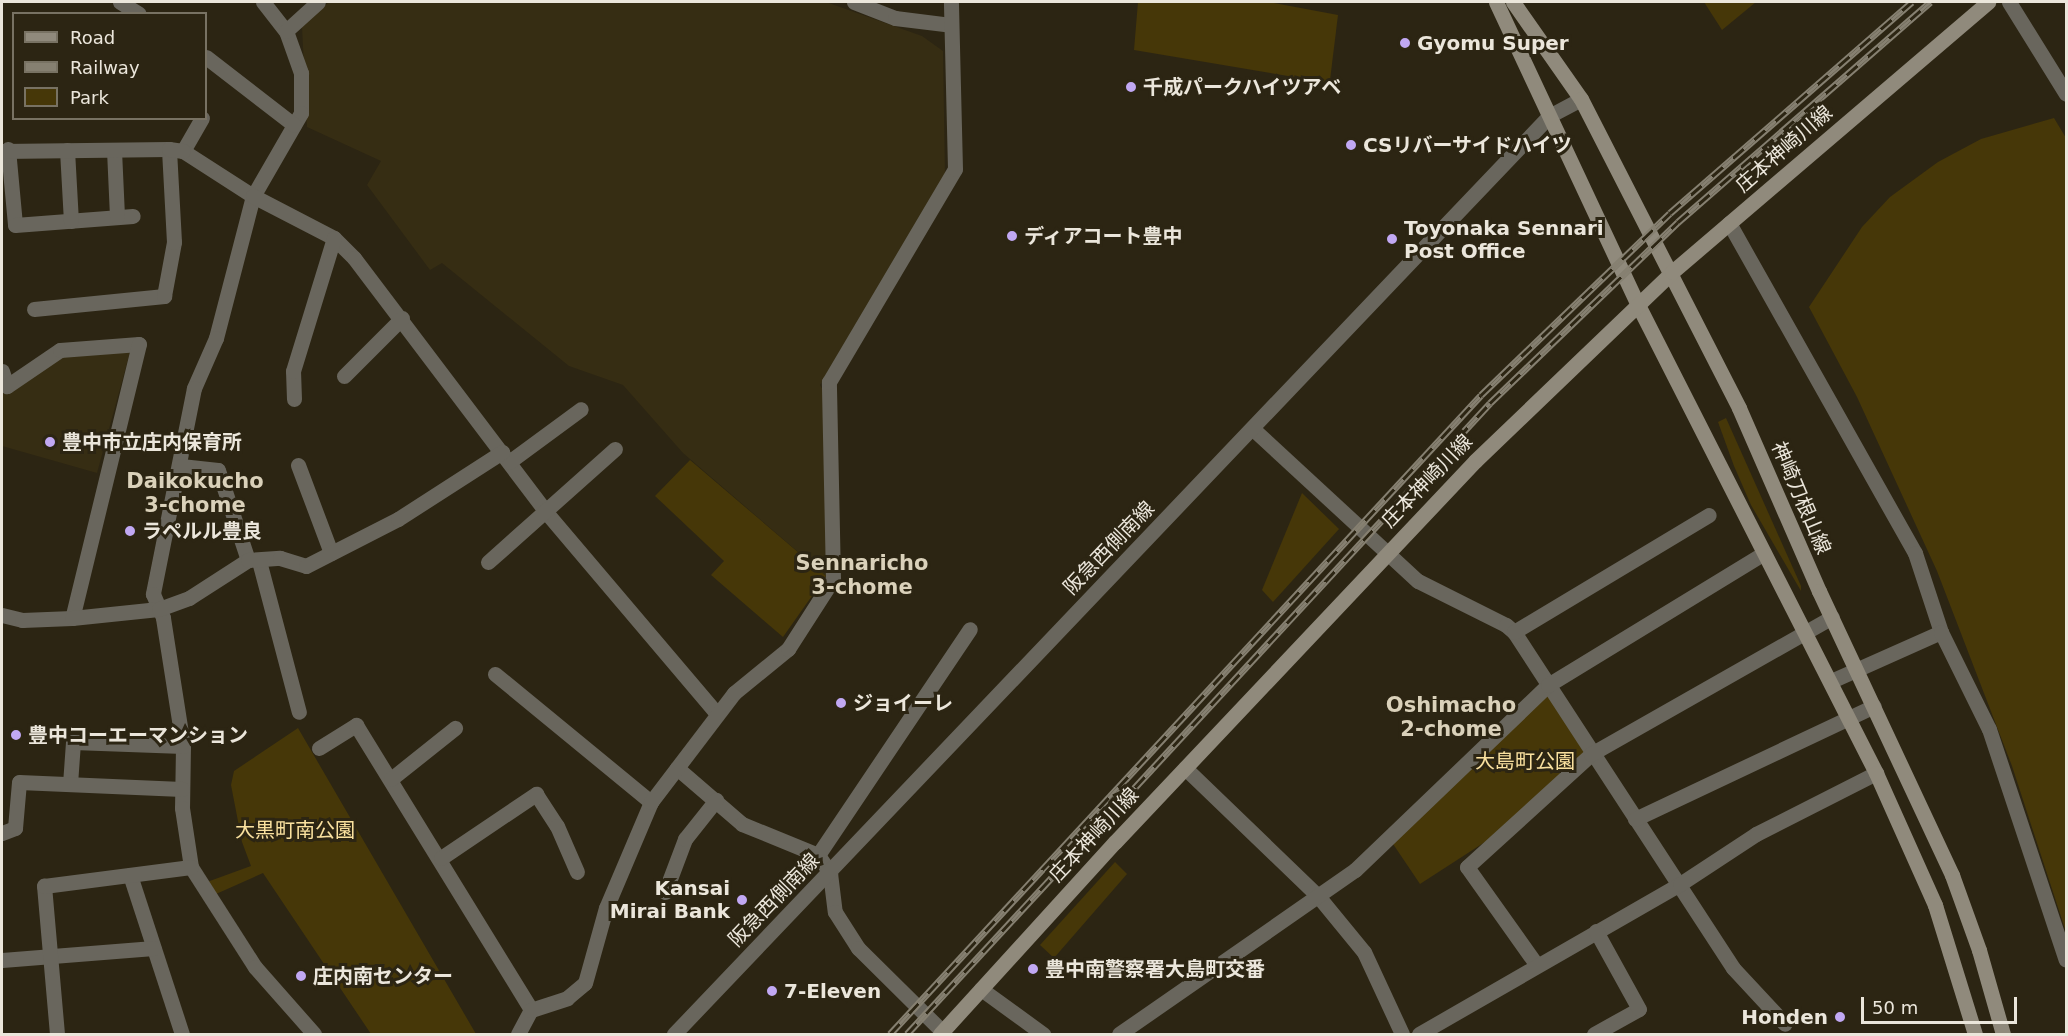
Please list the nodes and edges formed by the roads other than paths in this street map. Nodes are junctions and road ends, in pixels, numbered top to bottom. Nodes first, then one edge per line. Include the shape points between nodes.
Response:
1 (120, 2) edge
2 (263, 2) edge
3 (318, 2) edge
4 (854, 2) edge
5 (951, 2) edge
6 (1496, 2) edge
7 (1513, 2) edge
8 (1988, 2) edge
9 (2009, 2) edge
10 (136, 12) edge
11 (951, 25) junction
12 (286, 31) junction
13 (207, 58) edge
14 (2067, 94) edge
15 (1581, 99) junction
16 (1549, 116) junction
17 (200, 120) edge
18 (294, 125) junction
19 (5, 150) edge
20 (67, 150) junction
21 (114, 150) junction
22 (176, 150) junction
23 (253, 196) junction
24 (71, 221) junction
25 (1729, 223) junction
26 (334, 238) junction
27 (1672, 272) junction
28 (1638, 305) junction
29 (34, 309) dead end
30 (402, 318) junction
31 (2, 371) edge
32 (344, 376) dead end
33 (294, 399) dead end
34 (581, 409) dead end
35 (1253, 429) junction
36 (615, 449) dead end
37 (505, 457) junction
38 (298, 465) dead end
39 (181, 466) junction
40 (545, 511) junction
41 (1708, 516) dead end
42 (331, 553) junction
43 (1387, 553) junction
44 (1764, 553) junction
45 (254, 561) junction
46 (488, 562) dead end
47 (159, 609) junction
48 (2, 615) edge
49 (1832, 617) junction
50 (72, 618) junction
51 (970, 629) dead end
52 (1514, 632) junction
53 (1806, 632) junction
54 (1941, 632) junction
55 (1858, 670) junction
56 (495, 674) dead end
57 (1831, 681) junction
58 (1548, 685) junction
59 (1874, 706) junction
60 (299, 712) dead end
61 (717, 714) junction
62 (1848, 716) junction
63 (455, 728) dead end
64 (183, 746) junction
65 (318, 748) dead end
66 (1591, 754) junction
67 (677, 768) junction
68 (1185, 768) junction
69 (1876, 773) junction
70 (391, 779) junction
71 (70, 784) junction
72 (182, 789) junction
73 (716, 800) junction
74 (651, 802) junction
75 (1635, 819) junction
76 (2, 833) edge
77 (818, 855) junction
78 (441, 858) junction
79 (191, 867) junction
80 (577, 872) dead end
81 (830, 873) junction
82 (130, 875) junction
83 (1680, 884) junction
84 (665, 892) dead end
85 (1318, 896) junction
86 (1596, 931) junction
87 (154, 948) junction
88 (50, 959) junction
89 (2, 960) edge
90 (2067, 960) edge
91 (1536, 964) junction
92 (981, 989) junction
93 (531, 1010) junction
94 (1785, 1024) dead end
95 (942, 1033) edge
96 (57, 1035) edge
97 (182, 1035) edge
98 (314, 1035) edge
99 (518, 1035) edge
100 (674, 1035) edge
101 (1043, 1035) edge
102 (1119, 1035) edge
103 (1402, 1035) edge
104 (1419, 1035) edge
105 (1594, 1035) edge
106 (1975, 1035) edge
107 (2003, 1035) edge

1 - 10 street
2 - 12 street
3 - 12 street
4 - 11 street via 895,18
5 - 11 street
6 - 16 street
7 - 15 street, 神崎刀根山線
8 - 25 street, 庄本神崎川線
9 - 14 street
11 - 61 street via 955,169 829,382 833,579 788,649 755,674
12 - 18 street via 301,73 301,113
13 - 18 street
15 - 16 street, 阪急西側南線
15 - 27 street, 神崎刀根山線
16 - 28 street
16 - 35 street, 阪急西側南線
17 - 22 street
18 - 23 street
19 - 20 street
19 - 24 street via 15,225
20 - 21 street
20 - 24 street
21 - 22 street
21 - 24 street via 125,217
22 - 23 street
22 - 29 street via 174,242 164,296
23 - 26 street
23 - 39 street via 216,338 194,388
25 - 27 street, 庄本神崎川線
25 - 54 street via 1916,553
26 - 30 street
26 - 33 street via 293,371
27 - 28 street, 庄本神崎川線
27 - 49 street, 神崎刀根山線 via 1739,408
28 - 43 street, 庄本神崎川線 via 1474,461
28 - 44 street
30 - 32 street
30 - 37 street
31 - 50 street via 7,386 70,347 139,344
34 - 37 street
35 - 43 street
35 - 81 street, 阪急西側南線
36 - 40 street
37 - 40 street
37 - 42 street
38 - 42 street
39 - 45 street via 218,470
39 - 47 street via 153,594
40 - 46 street
40 - 61 street
41 - 52 street
42 - 45 street via 306,566 280,558
43 - 52 street via 1418,581 1506,624
43 - 68 street, 庄本神崎川線
44 - 53 street
44 - 58 street
45 - 47 street via 189,598
45 - 60 street
47 - 50 street
47 - 64 street
48 - 50 street via 22,620
49 - 53 street
49 - 55 street, 神崎刀根山線
51 - 77 street
52 - 58 street
53 - 57 street
53 - 66 street
54 - 55 street
54 - 90 street via 1989,729
55 - 57 street
55 - 59 street, 神崎刀根山線
56 - 74 street
57 - 62 street
58 - 66 street
58 - 85 street via 1355,870
59 - 62 street
59 - 107 street, 神崎刀根山線 via 1952,875
61 - 67 street
62 - 69 street
62 - 75 street
63 - 70 street
64 - 71 street via 73,742
64 - 72 street
65 - 70 street via 356,725
66 - 75 street
66 - 91 street via 1467,867
67 - 73 street
67 - 74 street
68 - 85 street
68 - 92 street, 庄本神崎川線
69 - 83 street via 1756,834
69 - 106 street via 1935,905
70 - 78 street
71 - 72 street
71 - 76 street via 19,782 15,828
72 - 79 street
73 - 77 street via 742,824
73 - 84 street via 685,839
74 - 93 street via 606,908 585,983 567,998
75 - 83 street
77 - 81 street
78 - 80 street via 537,794 557,826
78 - 93 street
79 - 82 street
79 - 98 street via 255,967
81 - 95 street via 835,912 858,948
81 - 100 street, 阪急西側南線
82 - 87 street
82 - 88 street via 44,886
83 - 86 street
83 - 94 street via 1733,968
85 - 102 street
85 - 103 street via 1364,952
86 - 91 street
86 - 105 street via 1639,1009
87 - 88 street
87 - 97 street
88 - 89 street
88 - 96 street
91 - 104 street
92 - 95 street, 庄本神崎川線
92 - 101 street
93 - 99 street

